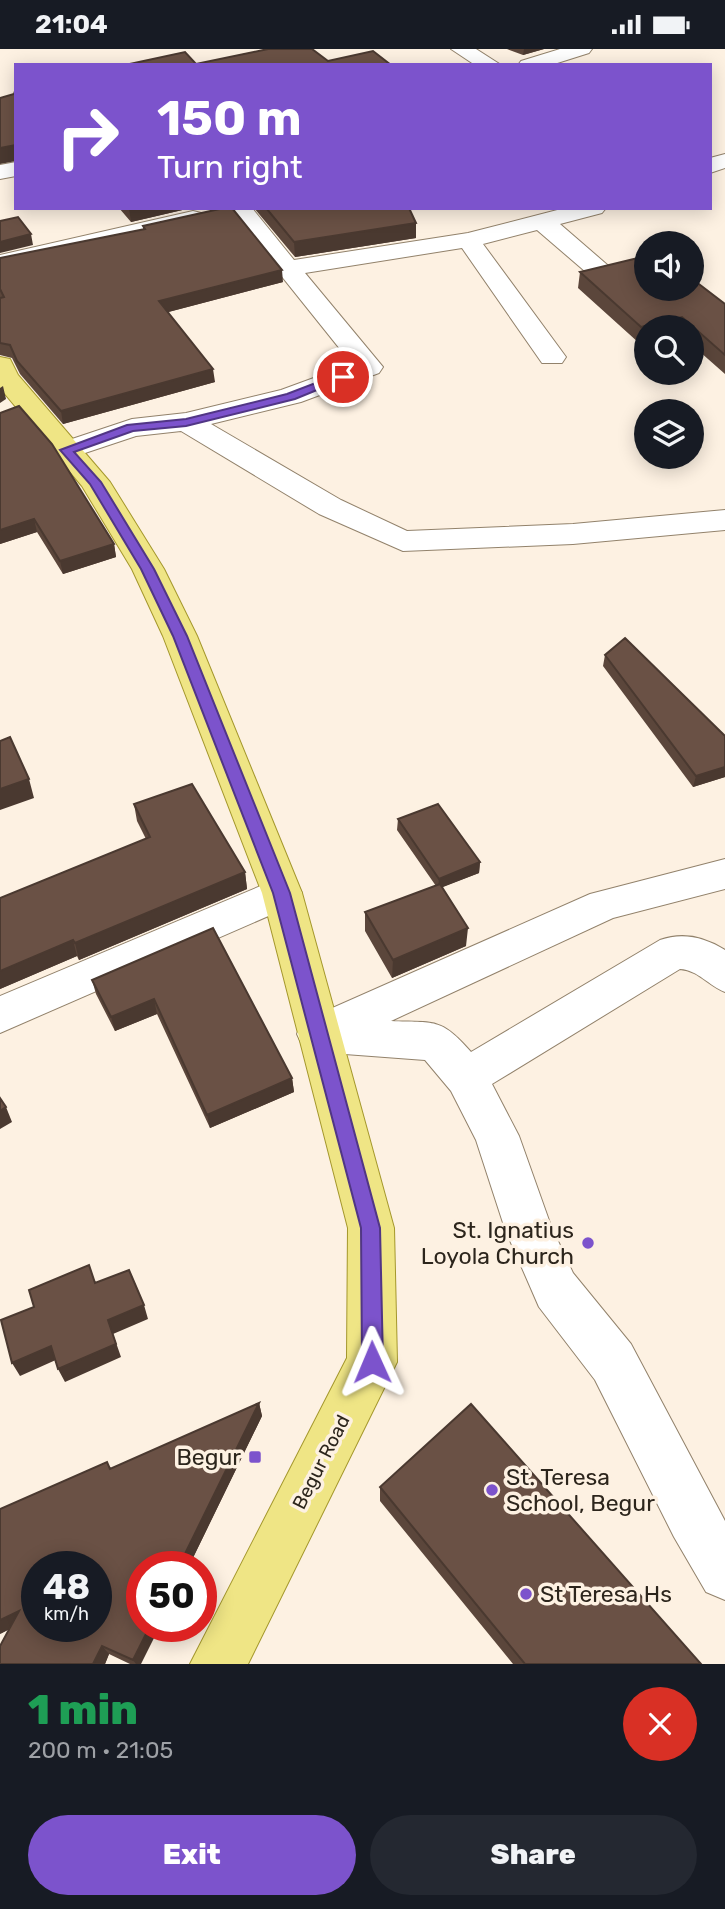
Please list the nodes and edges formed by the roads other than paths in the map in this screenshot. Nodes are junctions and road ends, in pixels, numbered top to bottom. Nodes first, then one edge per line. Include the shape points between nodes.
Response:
1 (461, 49) edge
2 (574, 51) edge
3 (487, 63) edge
4 (535, 63) edge
5 (229, 210) edge
6 (240, 210) edge
7 (587, 210) edge
8 (544, 223) junction
9 (468, 240) junction
10 (0, 261) edge
11 (288, 268) junction
12 (603, 274) edge
13 (552, 358) dead end
14 (0, 365) edge
15 (14, 409) edge
16 (186, 422) junction
17 (66, 450) junction
18 (725, 520) edge
19 (725, 874) edge
20 (282, 893) junction
21 (725, 975) edge
22 (0, 1015) edge
23 (318, 1034) junction
24 (467, 1077) junction
25 (725, 1573) edge
26 (218, 1664) edge

1 - 3 street
2 - 4 street
5 - 10 street
6 - 11 street
7 - 8 street
8 - 9 street
8 - 12 street
9 - 11 street
9 - 13 street
11 - 16 street via 369,367 291,396
14 - 15 main road, Begur Road
15 - 17 main road, Begur Road
16 - 17 street via 132,428
16 - 18 street via 330,507 403,541 573,534
17 - 20 main road, Begur Road via 95,482 148,569 180,636
19 - 23 street via 604,905
20 - 22 street
20 - 23 main road, Begur Road
21 - 24 street via 710,960 691,951 674,952
23 - 24 street via 436,1042
23 - 26 main road, Begur Road via 370,1228 372,1362
24 - 25 street via 497,1136 556,1290 613,1362

